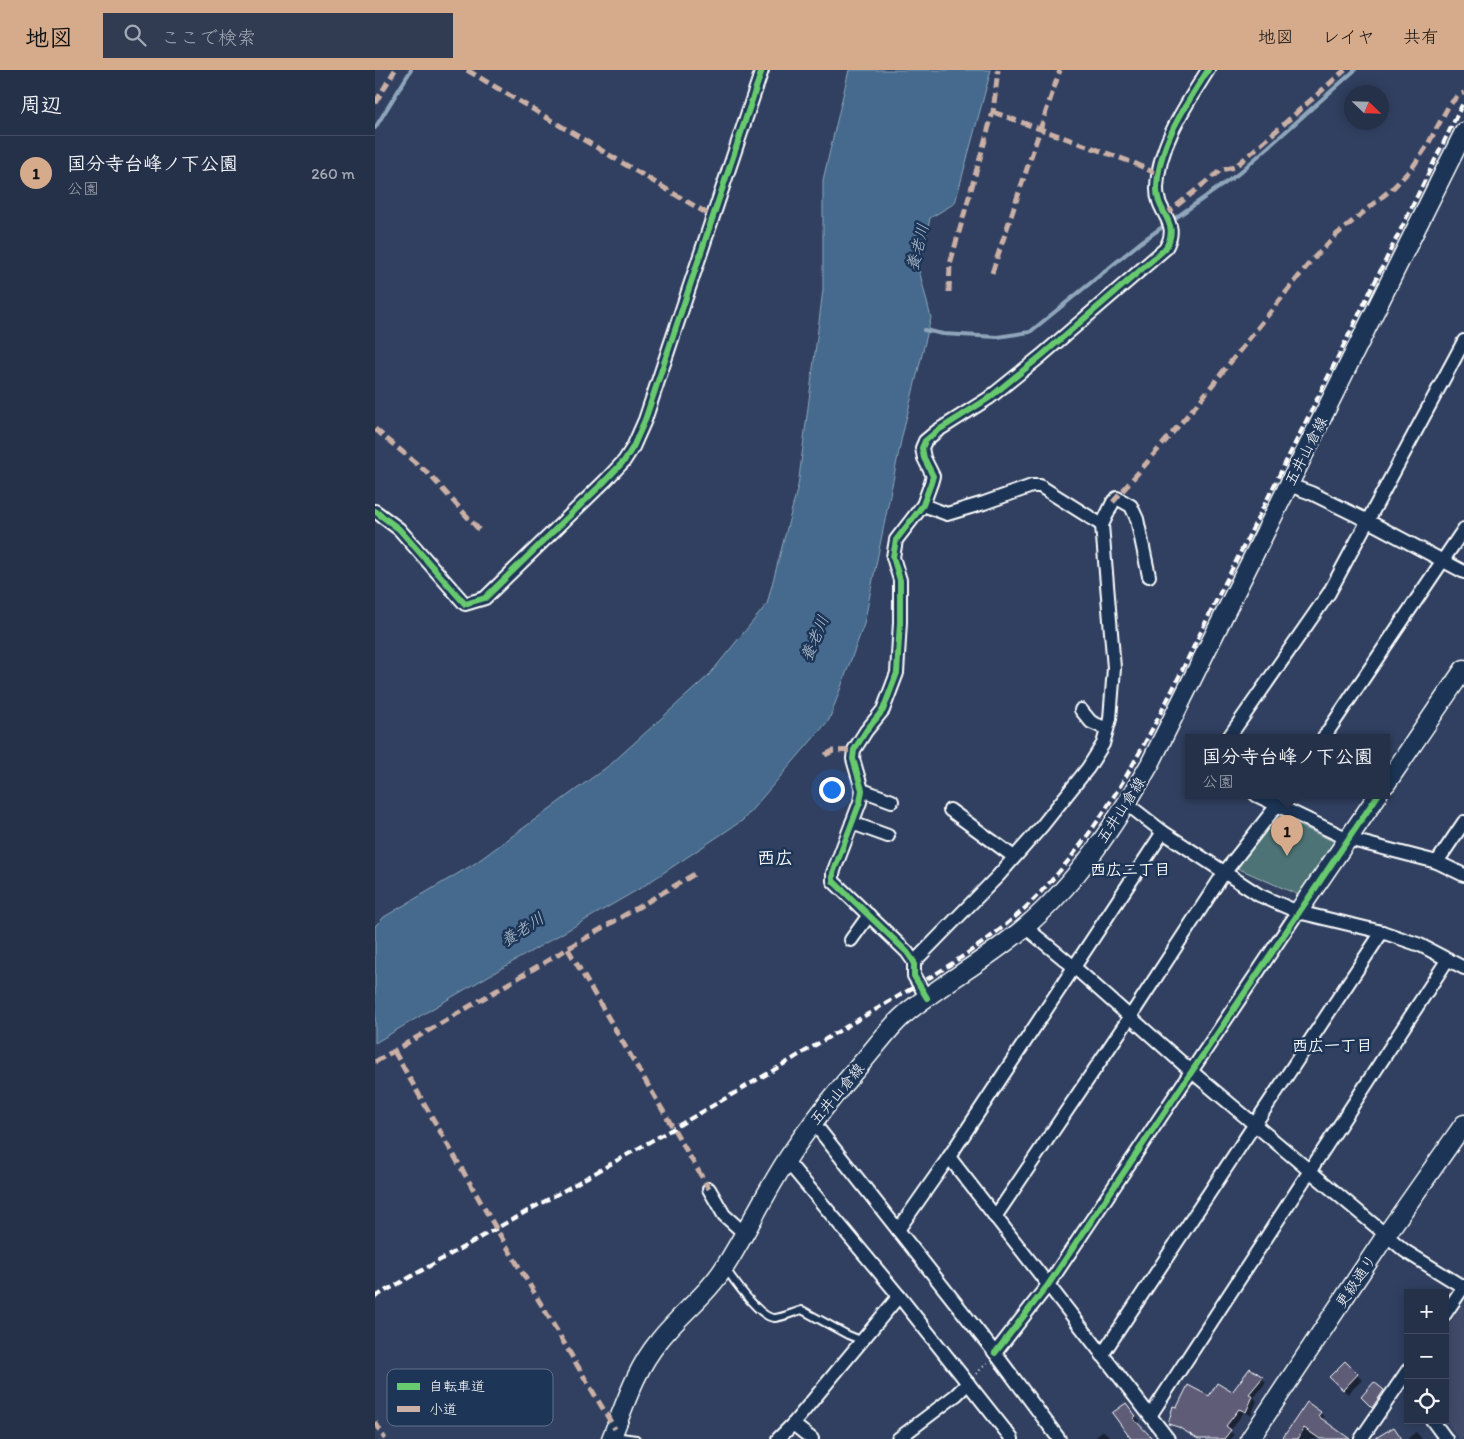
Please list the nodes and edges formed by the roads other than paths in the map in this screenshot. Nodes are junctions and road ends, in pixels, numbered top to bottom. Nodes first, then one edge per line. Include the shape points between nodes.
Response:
1 (762, 70) edge
2 (1207, 70) edge
3 (1464, 132) edge
4 (1460, 151) edge
5 (1464, 341) edge
6 (1289, 485) junction
7 (923, 505) junction
8 (375, 512) edge
9 (1369, 522) junction
10 (1102, 525) junction
11 (1464, 529) edge
12 (1443, 560) junction
13 (1464, 572) edge
14 (1149, 576) dead end
15 (1464, 669) edge
16 (1081, 710) dead end
17 (1107, 729) junction
18 (1231, 734) edge
19 (1326, 734) edge
20 (1390, 778) edge
21 (862, 790) junction
22 (1264, 799) edge
23 (1282, 799) edge
24 (1375, 799) edge
25 (892, 801) dead end
26 (1127, 804) junction
27 (1277, 806) junction
28 (950, 810) dead end
29 (1464, 822) edge
30 (851, 823) junction
31 (1163, 832) junction
32 (887, 836) dead end
33 (1348, 839) junction
34 (1014, 857) junction
35 (1437, 862) junction
36 (1224, 874) junction
37 (1464, 875) edge
38 (1298, 912) junction
39 (869, 915) junction
40 (1025, 927) junction
41 (1382, 932) junction
42 (851, 940) dead end
43 (1448, 959) junction
44 (915, 962) junction
45 (1074, 967) junction
46 (1464, 968) edge
47 (927, 998) junction
48 (1130, 1017) junction
49 (1191, 1071) junction
50 (813, 1122) junction
51 (1464, 1124) edge
52 (1255, 1125) junction
53 (949, 1157) junction
54 (787, 1160) junction
55 (1310, 1170) junction
56 (709, 1189) dead end
57 (995, 1217) junction
58 (898, 1230) junction
59 (744, 1233) junction
60 (1387, 1235) junction
61 (725, 1267) junction
62 (1048, 1285) junction
63 (1464, 1287) edge
64 (899, 1296) junction
65 (1449, 1308) edge
66 (863, 1341) junction
67 (995, 1353) junction
68 (1102, 1355) junction
69 (1404, 1382) edge
70 (968, 1383) junction
71 (1150, 1416) junction
72 (793, 1424) junction
73 (1435, 1424) edge
74 (612, 1438) edge
75 (899, 1438) edge
76 (636, 1439) edge
77 (778, 1439) edge
78 (812, 1439) edge
79 (1012, 1439) edge
80 (1059, 1439) edge
81 (1168, 1439) edge
82 (1250, 1439) edge
83 (1361, 1439) edge
84 (1446, 1439) edge

1 - 8 street via 645,420 624,461 485,598 465,604 399,529
2 - 7 street via 1185,106 1165,149 1160,169 1159,202 1169,223 1171,240 1165,249 1041,356 925,441 922,448 924,458 933,476
3 - 4 main road, 五井山倉線
4 - 6 main road, 五井山倉線
5 - 9 street
6 - 9 street
6 - 26 main road, 五井山倉線 via 1151,764
7 - 10 street via 947,514 1032,486 1041,486
7 - 21 street via 895,540 893,557 900,580 897,673 883,710 855,750 853,758
9 - 12 street
9 - 18 street via 1329,593
10 - 14 street via 1115,500 1131,506 1137,519
10 - 17 street via 1114,668
11 - 12 street
12 - 13 street
12 - 19 street
15 - 20 main road
16 - 17 street via 1091,722
17 - 34 street via 1103,744 1088,768
21 - 25 street
21 - 30 street
22 - 27 street
23 - 27 street
24 - 33 main road
26 - 31 street
26 - 40 main road, 五井山倉線 via 1087,862
27 - 33 street
27 - 36 street
28 - 34 street
29 - 35 street
30 - 32 street
30 - 39 street via 833,881
31 - 36 street
31 - 45 street
33 - 35 street
33 - 38 main road
34 - 44 street
35 - 37 street
36 - 38 street via 1259,895
36 - 48 street
38 - 41 street
38 - 49 street
39 - 42 street
39 - 44 street
40 - 45 street
40 - 47 main road, 五井山倉線
41 - 43 street
41 - 52 street
43 - 46 street
43 - 55 street
44 - 47 street via 913,976
45 - 48 street
45 - 53 street
47 - 50 main road, 五井山倉線 via 903,1016
48 - 49 street
48 - 57 street
49 - 52 street
49 - 62 street
50 - 54 main road, 五井山倉線
50 - 58 street
51 - 60 main road, 更級通り
52 - 55 street
52 - 68 street
53 - 57 street
53 - 58 street
54 - 59 main road, 五井山倉線
54 - 64 street
55 - 60 street
55 - 71 street
56 - 59 street via 724,1215
57 - 62 street
58 - 67 street
59 - 61 main road, 五井山倉線
60 - 63 street via 1405,1251
60 - 82 main road, 更級通り
61 - 66 lane via 739,1288 768,1316 775,1318 802,1310
61 - 74 main road, 五井山倉線 via 659,1340 638,1371
62 - 67 street
62 - 68 street
63 - 65 street
64 - 66 street
64 - 70 street
66 - 72 street
67 - 80 street
68 - 71 street
69 - 83 street
70 - 75 street via 957,1395
70 - 79 street
71 - 81 street
72 - 77 street
72 - 78 street
73 - 84 street
74 - 76 lane

